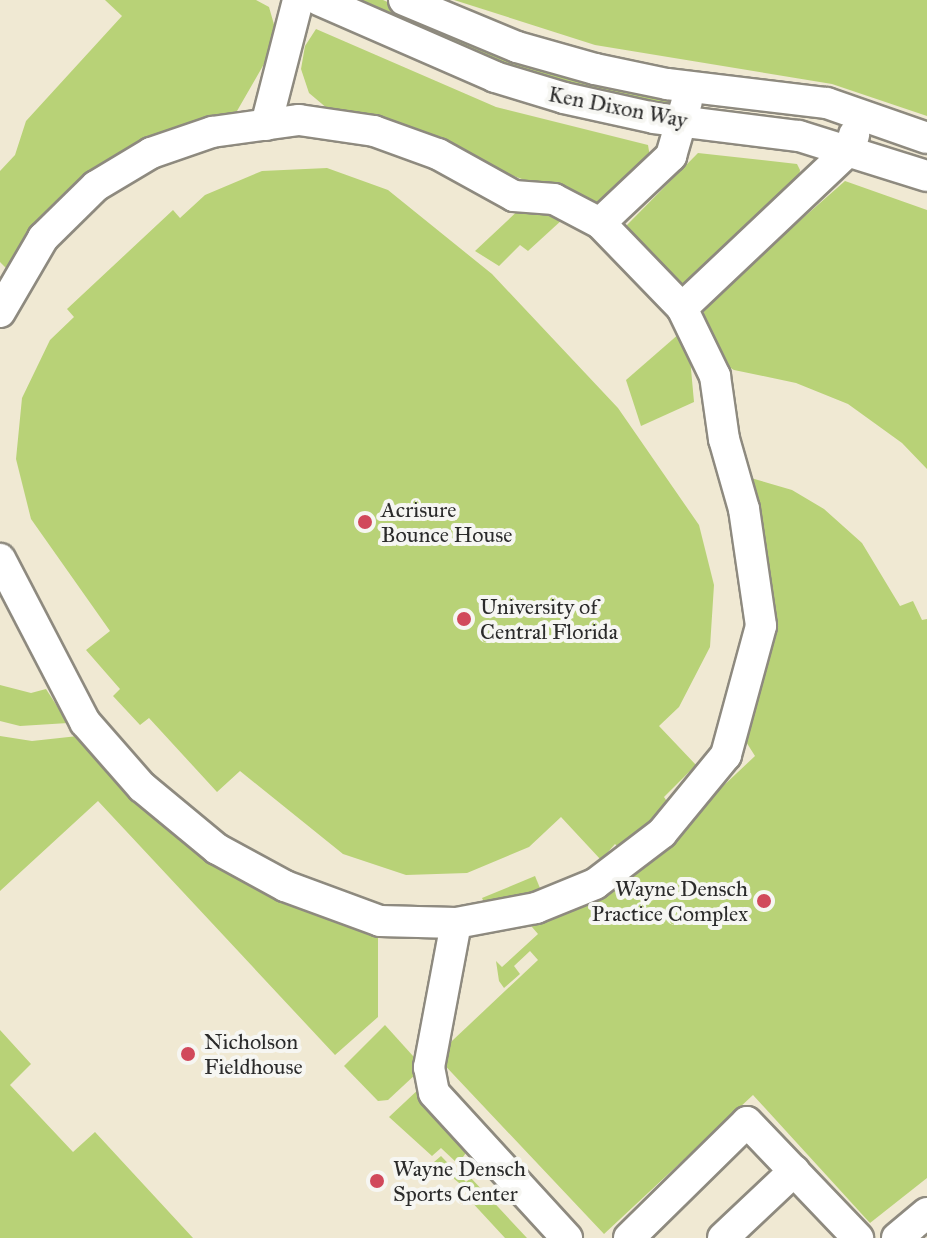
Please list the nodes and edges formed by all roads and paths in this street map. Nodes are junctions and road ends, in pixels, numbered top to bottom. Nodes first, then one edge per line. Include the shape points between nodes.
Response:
1 (298, 0) edge
2 (319, 0) edge
3 (404, 0) edge
4 (691, 86) junction
5 (862, 113) junction
6 (682, 121) junction
7 (266, 125) junction
8 (927, 138) edge
9 (850, 149) junction
10 (927, 176) edge
11 (600, 223) junction
12 (682, 308) junction
13 (0, 312) edge
14 (0, 559) edge
15 (456, 923) junction
16 (794, 1171) junction
17 (927, 1213) edge
18 (840, 1232) edge
19 (567, 1238) edge
20 (629, 1238) edge
21 (723, 1238) edge
22 (897, 1238) edge

1 - 7 street
2 - 6 street, Ken Dixon Way via 495,77 564,98
3 - 4 street, Ken Dixon Way via 517,47 595,69
4 - 5 street, Ken Dixon Way via 827,103
4 - 6 street
5 - 8 street, Ken Dixon Way
5 - 9 street
6 - 9 street, Ken Dixon Way via 799,136
6 - 11 street via 671,156
7 - 11 street via 299,120 374,131 438,154 514,196 554,199
7 - 13 street via 212,132 151,153 96,186 43,238
9 - 10 street, Ken Dixon Way
9 - 12 street
11 - 12 street
12 - 15 street via 715,376 724,439 744,509 761,626 726,755 662,833 595,884 536,908
14 - 15 street via 85,722 142,787 217,849 285,886 380,921
15 - 19 street via 429,1067 434,1093
16 - 18 street
16 - 20 street via 747,1122
16 - 21 street
17 - 22 street

